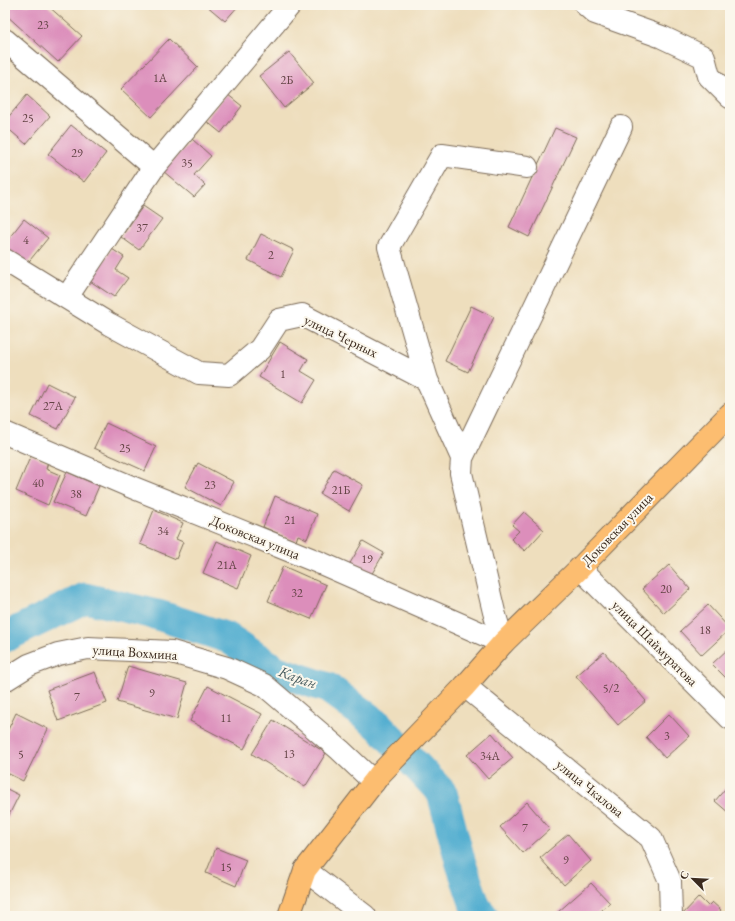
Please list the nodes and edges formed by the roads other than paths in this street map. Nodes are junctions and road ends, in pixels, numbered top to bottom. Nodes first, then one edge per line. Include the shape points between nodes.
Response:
1 (290, 5) edge
2 (586, 5) edge
3 (5, 40) edge
4 (730, 97) edge
5 (621, 127) dead end
6 (154, 167) junction
7 (527, 167) dead end
8 (5, 260) edge
9 (67, 297) junction
10 (427, 380) junction
11 (730, 414) edge
12 (5, 433) edge
13 (462, 458) junction
14 (580, 568) junction
15 (503, 643) junction
16 (5, 680) edge
17 (466, 686) junction
18 (730, 718) edge
19 (377, 778) junction
20 (305, 870) junction
21 (289, 916) edge
22 (365, 916) edge
23 (671, 916) edge

1 - 6 street
2 - 4 street via 595,13 662,37 704,57 709,76
3 - 6 street
5 - 13 street
6 - 9 street
7 - 10 street via 442,155 389,247
8 - 9 street, улица Черных
9 - 10 street, улица Черных via 109,324 199,373 229,375 260,349 279,320 302,315
10 - 13 street
11 - 14 main road, Доковская улица
12 - 15 street, Доковская улица via 323,564
13 - 15 street via 461,473
14 - 15 main road, Доковская улица
14 - 18 street, улица Шаймуратова
15 - 17 main road, Доковская улица
16 - 19 street, улица Вохмина via 29,665 58,654 88,648 172,652 227,668 264,685
17 - 19 main road, Доковская улица
17 - 23 street, улица Чкалова via 650,838 670,881
19 - 20 main road, Доковская улица
20 - 21 main road, Доковская улица
20 - 22 street

